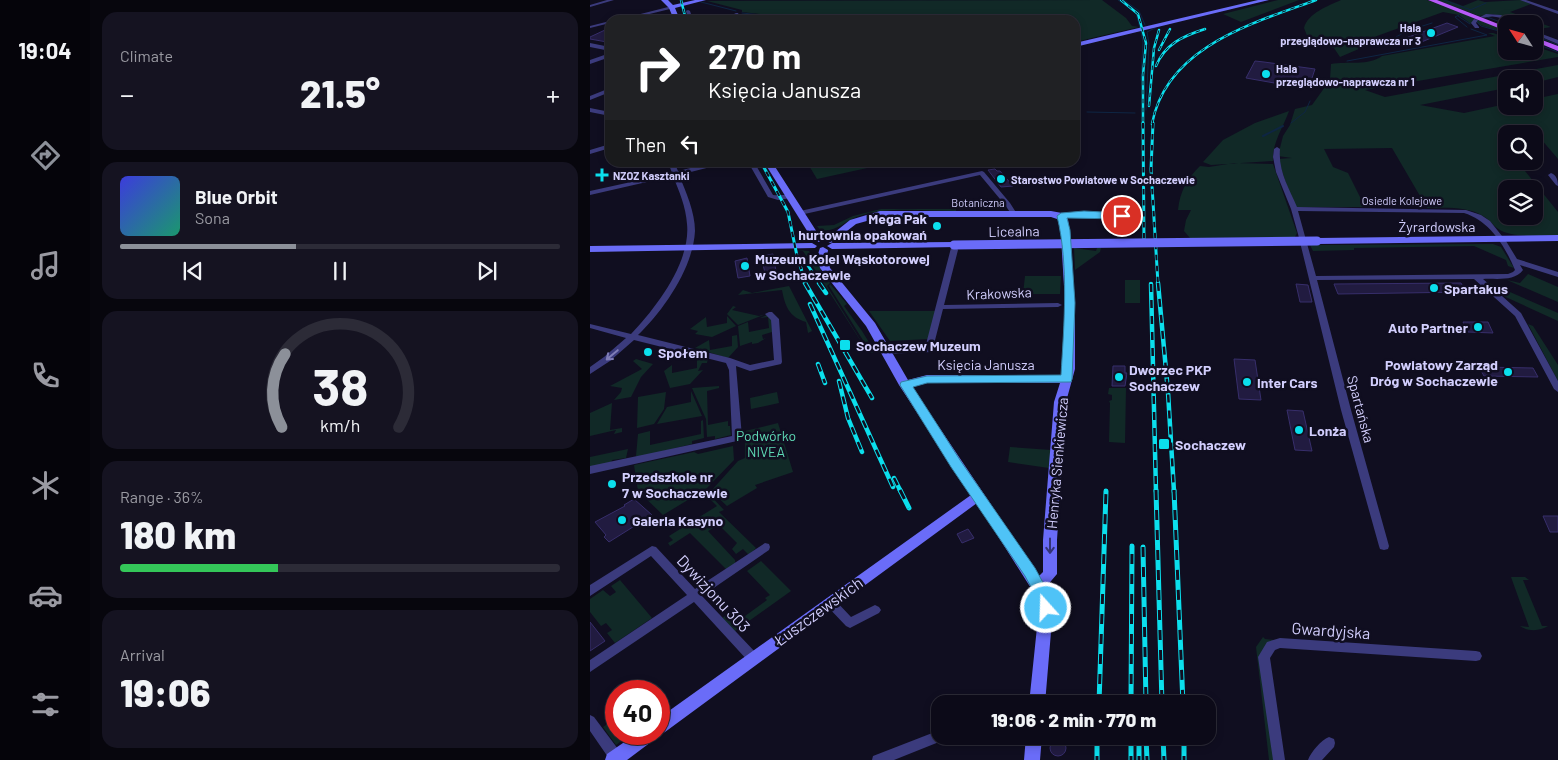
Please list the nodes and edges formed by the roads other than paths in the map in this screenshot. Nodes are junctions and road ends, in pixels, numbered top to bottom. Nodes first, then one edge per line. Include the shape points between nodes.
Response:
1 (612, 0) edge
2 (664, 0) edge
3 (703, 0) edge
4 (1266, 0) edge
5 (1431, 0) edge
6 (1522, 0) edge
7 (590, 6) edge
8 (672, 7) junction
9 (688, 11) dead end
10 (1558, 13) edge
11 (639, 15) edge
12 (675, 15) edge
13 (689, 15) edge
14 (1498, 15) edge
15 (1482, 16) dead end
16 (1476, 20) dead end
17 (605, 23) edge
18 (1498, 26) edge
19 (590, 27) edge
20 (1477, 27) dead end
21 (1543, 36) edge
22 (1543, 42) edge
23 (1558, 42) edge
24 (1080, 44) edge
25 (590, 45) edge
26 (605, 47) edge
27 (1558, 48) edge
28 (605, 57) edge
29 (601, 58) junction
30 (605, 59) edge
31 (590, 62) edge
32 (605, 92) edge
33 (590, 98) edge
34 (590, 110) edge
35 (605, 113) edge
36 (605, 148) edge
37 (1277, 150) dead end
38 (590, 152) edge
39 (672, 167) edge
40 (706, 167) edge
41 (755, 167) edge
42 (771, 167) edge
43 (675, 174) junction
44 (1551, 175) dead end
45 (1558, 184) edge
46 (590, 193) edge
47 (789, 197) junction
48 (1294, 209) junction
49 (800, 213) junction
50 (1014, 214) junction
51 (1061, 216) junction
52 (1134, 217) dead end
53 (1302, 237) joint
54 (1558, 238) edge
55 (1500, 239) junction
56 (1317, 241) joint
57 (823, 245) junction
58 (1066, 245) junction
59 (687, 247) junction
60 (956, 247) junction
61 (590, 248) edge
62 (1514, 260) junction
63 (1558, 275) edge
64 (1477, 277) junction
65 (1313, 278) junction
66 (1058, 305) dead end
67 (940, 307) junction
68 (769, 314) dead end
69 (590, 326) edge
70 (631, 337) junction
71 (886, 352) junction
72 (730, 361) junction
73 (750, 368) junction
74 (590, 370) edge
75 (733, 374) junction
76 (1067, 379) junction
77 (906, 385) junction
78 (1558, 389) edge
79 (590, 470) edge
80 (979, 496) junction
81 (1384, 546) dead end
82 (765, 547) dead end
83 (1038, 585) junction
84 (590, 591) edge
85 (694, 595) junction
86 (830, 602) junction
87 (875, 610) dead end
88 (1476, 656) dead end
89 (753, 658) junction
90 (590, 666) edge
91 (1036, 695) edge
92 (670, 719) edge
93 (590, 721) edge
94 (931, 739) edge
95 (1329, 743) dead end
96 (634, 745) edge
97 (1033, 745) edge
98 (614, 759) edge
99 (878, 760) edge
100 (1032, 760) edge
101 (1279, 760) edge
102 (1314, 760) edge

1 - 7 street
2 - 8 street
3 - 8 street
4 - 24 street
5 - 18 main road
6 - 10 street
8 - 11 street
8 - 12 street
9 - 13 street
14 - 15 street
16 - 20 street via 1473,23
17 - 19 street
21 - 23 street
22 - 27 main road
25 - 26 street
28 - 29 street
29 - 30 street
29 - 31 street
32 - 33 street
34 - 35 street
36 - 38 street
37 - 48 street via 1275,157 1282,183
39 - 43 street
40 - 43 street
41 - 47 street via 770,196
42 - 47 street
43 - 46 street
43 - 59 street via 690,219
44 - 45 street
47 - 49 street
48 - 53 street
48 - 55 street, Osiedle Kolejowe via 1464,211 1483,219
49 - 50 street via 982,173
49 - 57 street
50 - 51 street, Botaniczna
50 - 57 street, Botaniczna via 875,215 854,222
51 - 52 street, Botaniczna
51 - 58 street, Henryka Sienkiewicza
53 - 65 street, Spartańska
54 - 55 street, Żyrardowska
55 - 56 street, Żyrardowska
55 - 62 street
56 - 60 street, Licealna, bridge
57 - 59 street, Licealna
57 - 60 street, Licealna
57 - 71 street via 825,268 871,325
58 - 60 street, Licealna
58 - 76 street, Henryka Sienkiewicza via 1070,303
59 - 61 street, Licealna
59 - 70 street via 671,289
60 - 67 street
62 - 63 street
62 - 64 street via 1519,270 1516,274
64 - 65 street
64 - 78 street via 1518,315
65 - 81 street, Spartańska
66 - 67 street, Krakowska
67 - 71 street via 929,350
68 - 73 street via 775,319 778,362
69 - 70 street
70 - 72 street
70 -> 74 street
71 - 77 street
72 - 73 street
72 - 75 street
73 - 75 street
75 - 79 street via 736,439
76 - 77 street, Księcia Janusza via 927,379
76 -> 83 street, Henryka Sienkiewicza via 1062,394 1050,574
77 - 80 street
80 - 83 street
80 - 86 street, Łuszczewskich
82 - 85 street
83 - 91 street via 1046,608
84 - 85 street, Dywizjonu 303 via 652,550
85 - 89 street, Dywizjonu 303
85 - 90 street
86 - 87 street via 850,623
86 - 89 street, Łuszczewskich
88 - 101 street, Gwardyjska via 1280,643 1271,646 1264,657
89 - 92 street, Łuszczewskich
93 - 98 street
94 - 99 street
95 - 102 street
96 - 98 street
97 - 100 street

